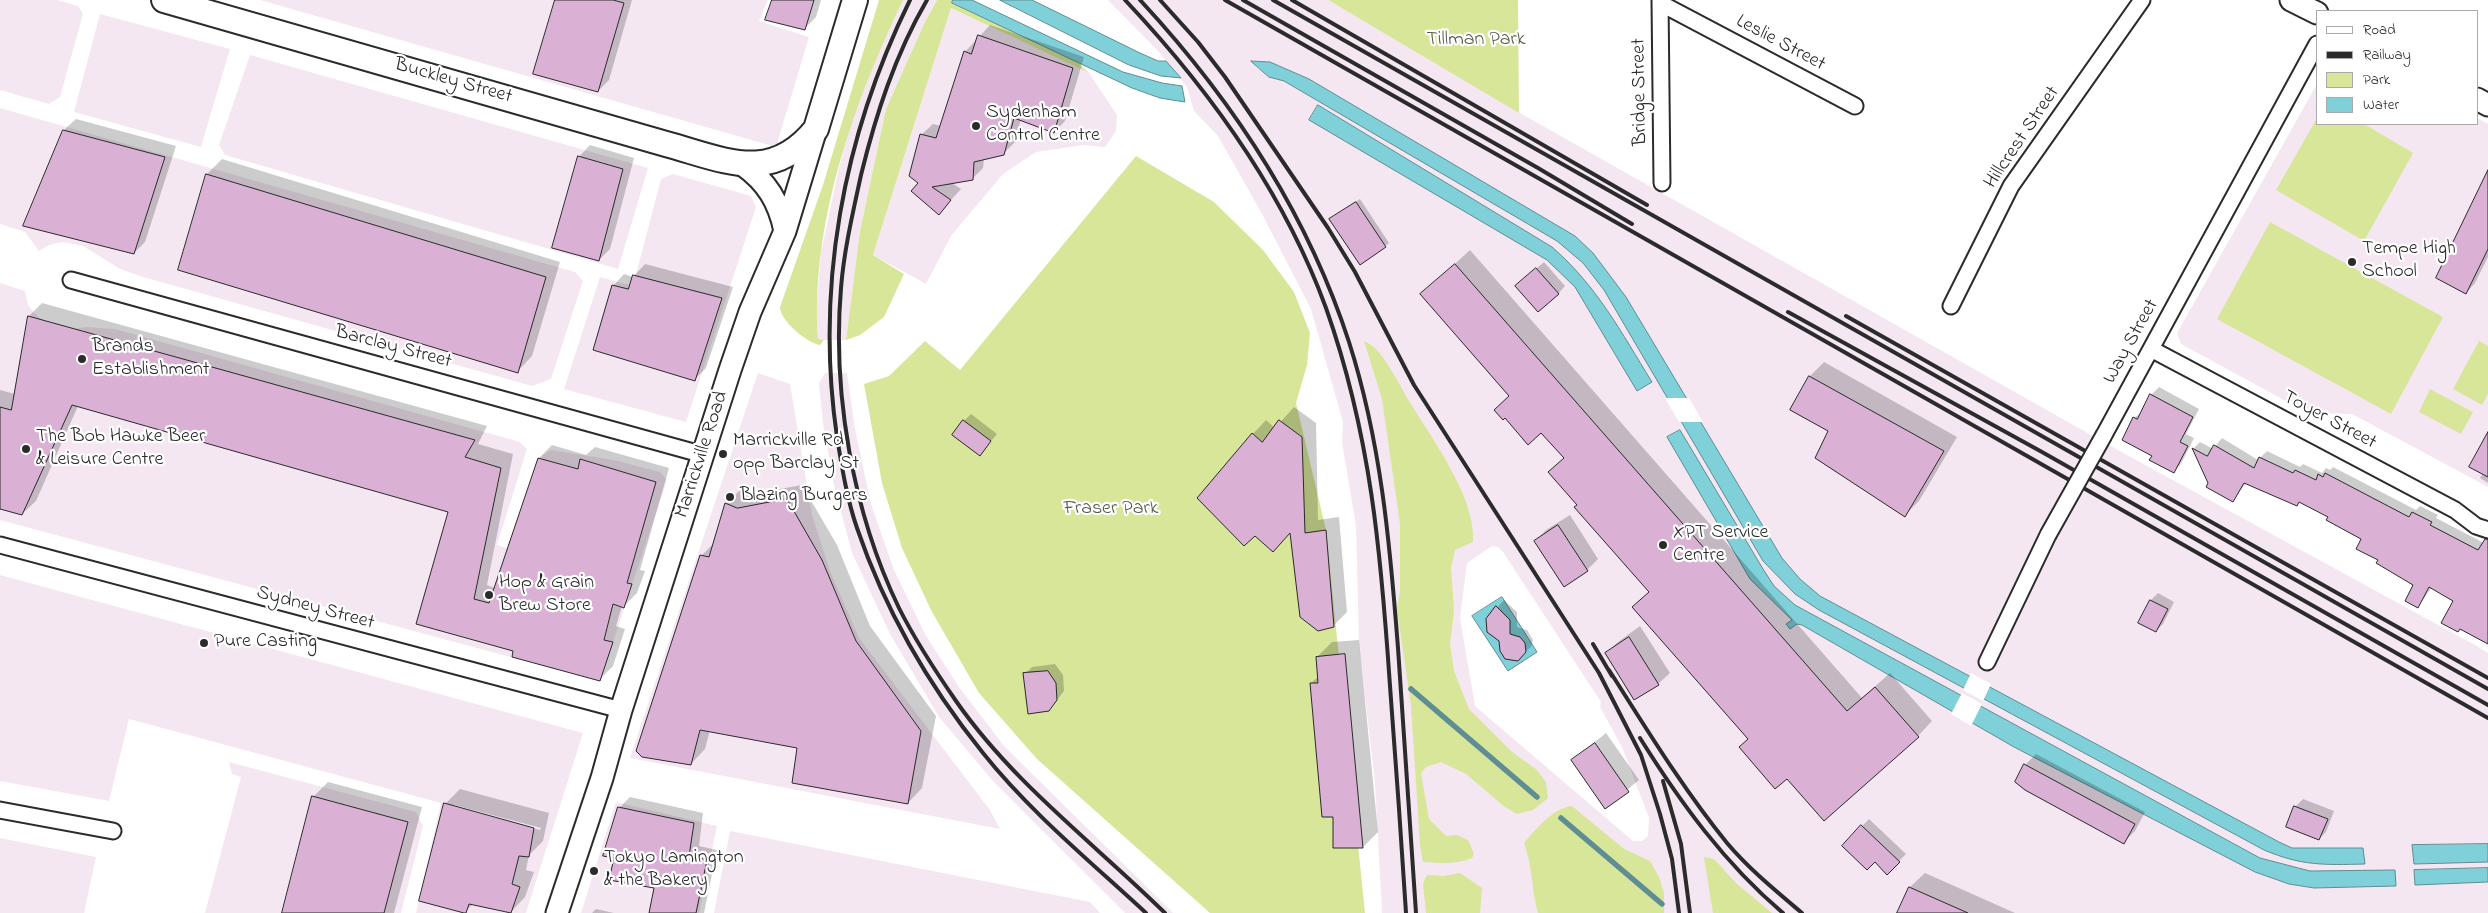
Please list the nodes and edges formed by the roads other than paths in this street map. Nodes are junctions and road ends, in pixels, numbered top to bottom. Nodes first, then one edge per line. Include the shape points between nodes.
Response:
1 (164, 0) edge
2 (855, 0) edge
3 (2142, 0) edge
4 (2291, 0) edge
5 (1660, 1) edge
6 (2316, 12) edge
7 (2316, 46) edge
8 (1854, 106) dead end
9 (816, 129) junction
10 (743, 165) junction
11 (1662, 183) dead end
12 (786, 231) junction
13 (71, 280) dead end
14 (1951, 306) dead end
15 (2150, 349) junction
16 (704, 455) junction
17 (2488, 530) edge
18 (0, 545) edge
19 (1987, 662) dead end
20 (621, 710) junction
21 (0, 810) edge
22 (113, 831) dead end
23 (557, 913) edge

1 - 10 main road, Buckley Street
2 - 9 main road, Marrickville Road
3 - 14 street, Hillcrest Street via 2011,186
4 - 6 main road
5 - 8 street, Leslie Street
5 - 11 street, Bridge Street
7 - 15 street, Way Street
9 - 10 main road, Buckley Street via 791,154 759,165
9 - 12 main road, Marrickville Road
10 - 12 main road, Buckley Street via 776,199
12 - 16 main road, Marrickville Road via 750,312
13 - 16 street, Barclay Street
15 - 17 street, Toyer Street
15 - 19 street, Way Street, bridge via 2048,535
16 - 20 main road, Marrickville Road
18 - 20 street, Sydney Street
20 - 23 main road, Marrickville Road
21 - 22 street

